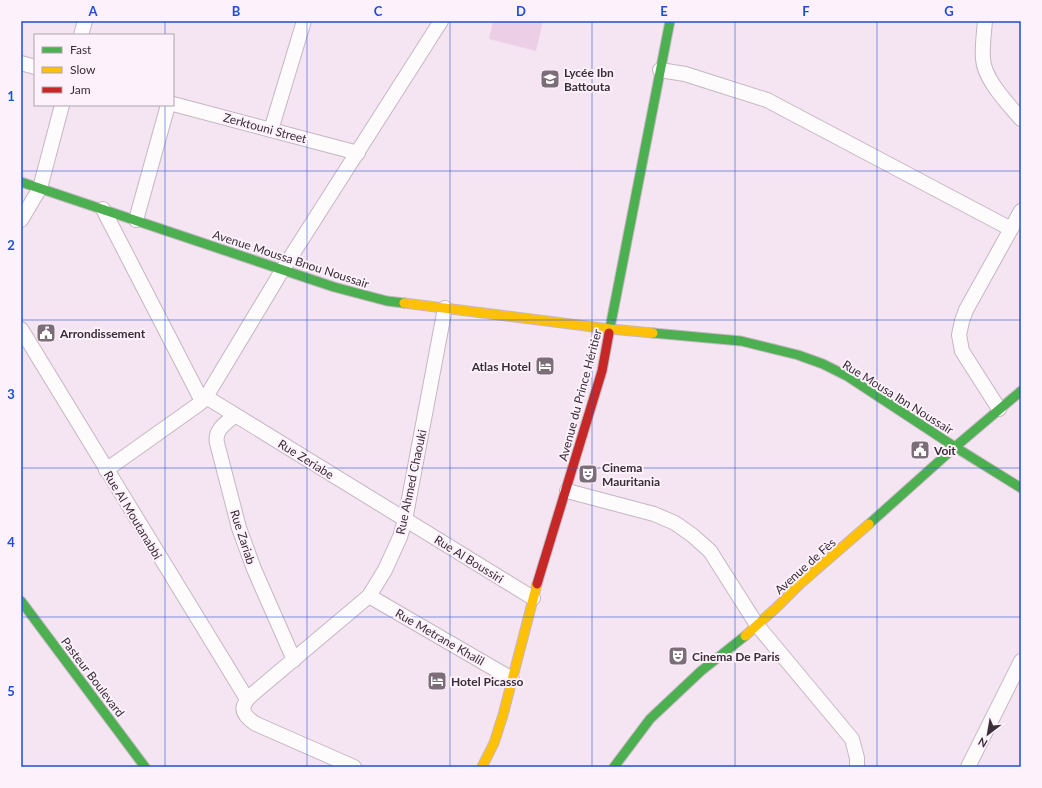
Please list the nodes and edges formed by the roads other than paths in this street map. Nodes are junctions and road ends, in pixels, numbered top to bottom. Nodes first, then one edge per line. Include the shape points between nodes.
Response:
1 (85, 21) edge
2 (304, 21) edge
3 (441, 21) edge
4 (670, 21) edge
5 (985, 21) edge
6 (81, 34) edge
7 (21, 63) edge
8 (34, 67) edge
9 (660, 70) junction
10 (174, 104) edge
11 (62, 106) edge
12 (168, 106) edge
13 (1021, 119) edge
14 (271, 130) junction
15 (358, 153) junction
16 (21, 182) edge
17 (40, 188) junction
18 (102, 209) junction
19 (1021, 211) edge
20 (21, 220) edge
21 (136, 220) junction
22 (1011, 229) junction
23 (283, 269) junction
24 (445, 308) junction
25 (21, 329) edge
26 (610, 329) junction
27 (1021, 391) edge
28 (204, 399) junction
29 (999, 409) junction
30 (235, 415) junction
31 (955, 447) junction
32 (106, 470) junction
33 (1021, 488) edge
34 (567, 491) junction
35 (405, 520) junction
36 (369, 596) junction
37 (533, 598) junction
38 (21, 601) edge
39 (757, 625) junction
40 (294, 660) junction
41 (1021, 661) edge
42 (512, 679) junction
43 (250, 696) junction
44 (145, 767) edge
45 (354, 767) edge
46 (482, 767) edge
47 (614, 767) edge
48 (857, 767) edge
49 (968, 767) edge

1 - 6 street
2 - 14 street
3 - 15 street
4 - 9 street, Avenue du Prince Héritier
5 - 13 street via 982,59 984,66 999,92
7 - 8 street
9 - 22 street via 685,74 767,100
9 - 26 street, Avenue du Prince Héritier
10 - 14 street, Zerktouni Street
11 - 17 street
12 - 21 street
14 - 15 street, Zerktouni Street
15 - 23 street
16 - 17 street, Avenue Moussa Bnou Noussair
17 - 18 street, Avenue Moussa Bnou Noussair
17 - 20 street
18 - 21 street, Avenue Moussa Bnou Noussair
18 - 28 street
19 - 22 street
21 - 23 street, Avenue Moussa Bnou Noussair
22 - 29 street via 966,310 959,335 962,351
23 - 24 street, Avenue Moussa Bnou Noussair via 320,284 358,295
23 - 28 street
24 - 26 street, Avenue Moussa Bnou Noussair
24 - 35 street, Rue Ahmed Chaouki
25 - 32 street, Rue Al Moutanabbi
26 - 31 street, Rue Mousa Ibn Noussair via 741,341 798,355 847,376
26 - 34 street, Avenue du Prince Héritier via 602,371
27 - 29 street, Avenue de Fès
28 - 30 street, Rue Zeriabe
28 - 32 street
29 - 31 street, Avenue de Fès
30 - 35 street, Rue Zeriabe
30 - 40 street, Rue Zariab via 220,428 216,440 239,528
31 - 33 street, Rue Mousa Ibn Noussair
31 - 39 street, Avenue de Fès
32 - 43 street, Rue Al Moutanabbi
34 - 37 street, Avenue du Prince Héritier
34 - 39 street via 654,514 675,523 710,551
35 - 36 street, Rue Ahmed Chaouki via 385,570
35 - 37 street, Rue Al Boussiri
36 - 40 street, Rue Ahmed Chaouki
36 - 42 street, Rue Metrane Khalil
37 - 42 street, Avenue du Prince Héritier
38 - 44 street, Pasteur Boulevard
39 - 47 street, Avenue de Fès via 701,671 657,712
39 - 48 street via 852,739
40 - 43 street, Rue Ahmed Chaouki
41 - 49 street
42 - 46 street, Avenue du Prince Héritier via 501,723
43 - 45 street via 243,704 243,710 250,720

